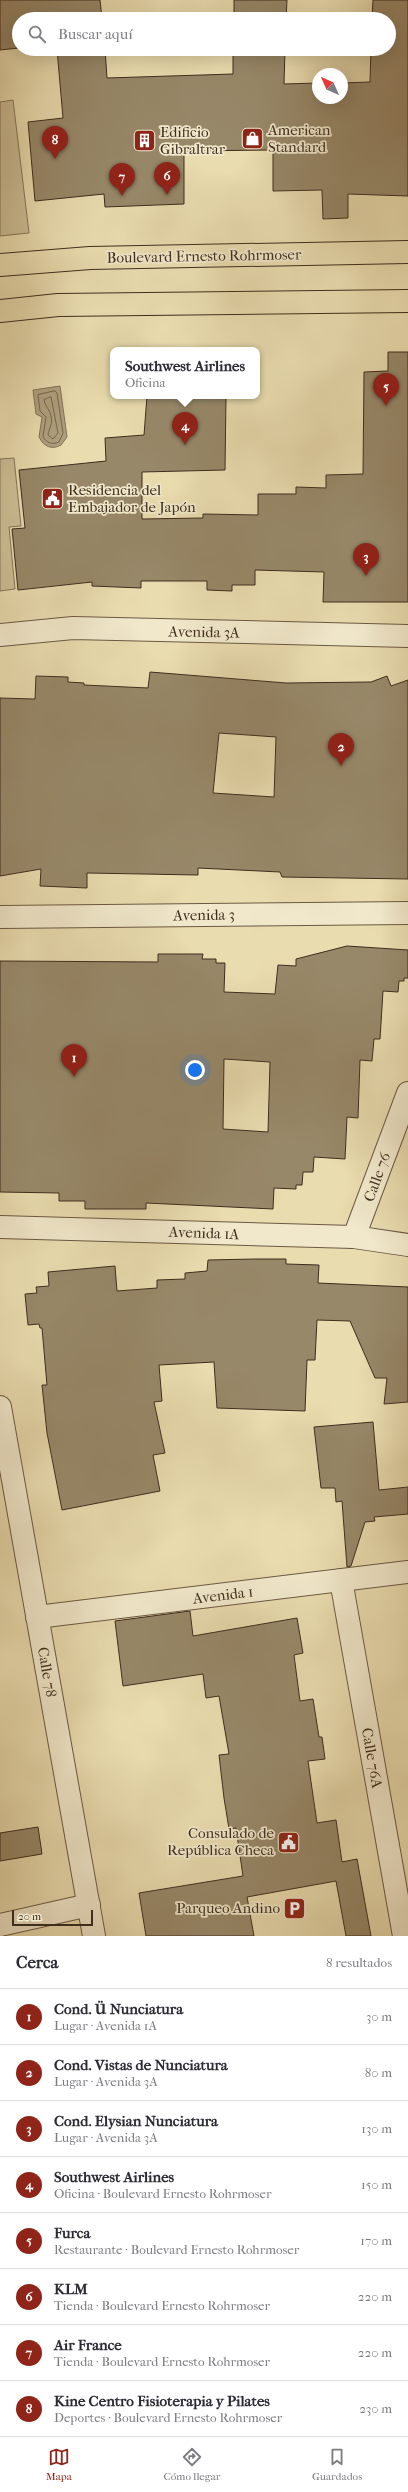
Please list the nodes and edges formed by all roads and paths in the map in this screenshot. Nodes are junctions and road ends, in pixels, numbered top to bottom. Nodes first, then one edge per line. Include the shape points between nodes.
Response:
1 (408, 252) edge
2 (0, 265) edge
3 (408, 301) edge
4 (0, 311) edge
5 (0, 636) edge
6 (408, 636) edge
7 (408, 913) edge
8 (0, 917) edge
9 (408, 1093) edge
10 (0, 1227) edge
11 (354, 1237) junction
12 (408, 1245) edge
13 (0, 1407) edge
14 (408, 1572) edge
15 (341, 1580) junction
16 (37, 1617) junction
17 (89, 1905) junction
18 (0, 1925) edge
19 (94, 1936) edge
20 (404, 1936) edge

1 - 2 main road, Boulevard Ernesto Rohrmoser via 90,258
3 - 4 main road via 58,305
5 - 6 street, Avenida 3A via 73,628
7 - 8 street, Avenida 3
9 - 11 street, Calle 76
10 - 11 street, Avenida 1A
11 - 12 street, Avenida 1A
13 - 16 street, Calle 78
14 - 15 street, Avenida 1
15 - 16 street, Avenida 1
15 - 20 street, Calle 76A
16 - 17 street, Calle 78
17 - 18 street
17 - 19 street, Calle 78

